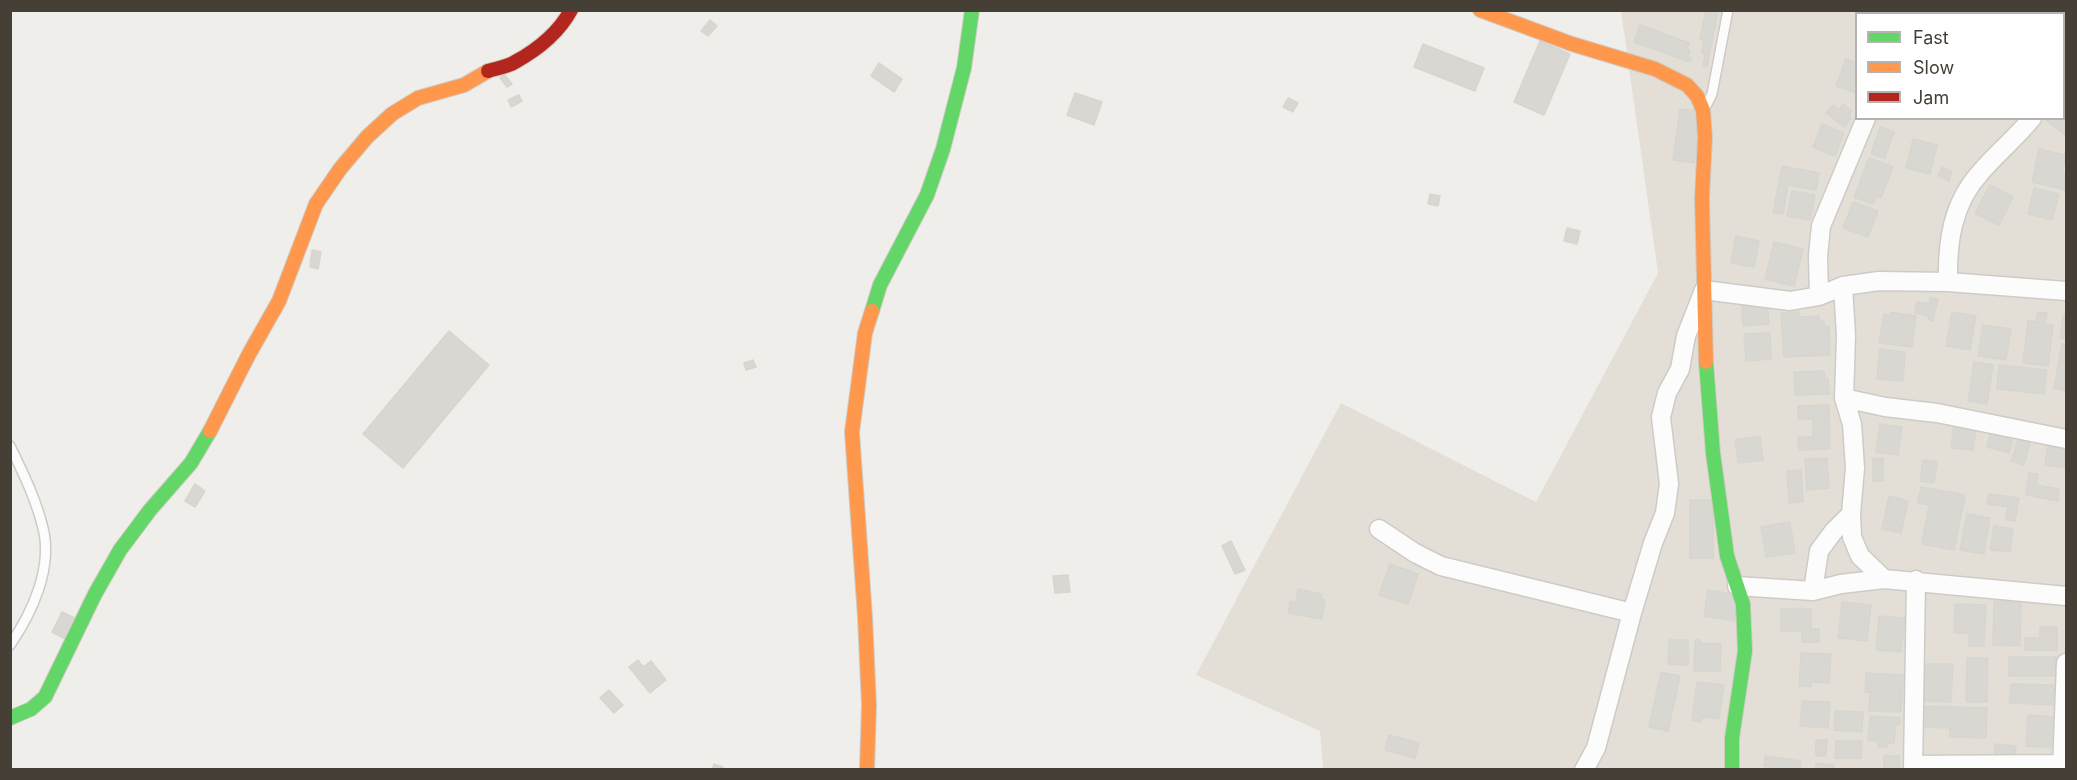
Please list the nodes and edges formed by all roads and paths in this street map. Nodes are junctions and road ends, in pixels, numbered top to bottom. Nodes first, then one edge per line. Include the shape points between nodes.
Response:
1 (571, 10) edge
2 (972, 10) edge
3 (1480, 10) edge
4 (1728, 10) edge
5 (1703, 110) junction
6 (1865, 120) edge
7 (2030, 120) edge
8 (1948, 282) junction
9 (1843, 286) junction
10 (1704, 290) junction
11 (2067, 291) edge
12 (1819, 296) junction
13 (1844, 398) junction
14 (2067, 439) edge
15 (10, 446) edge
16 (1851, 514) junction
17 (1379, 529) dead end
18 (1884, 579) junction
19 (1916, 580) junction
20 (1737, 586) junction
21 (1814, 591) junction
22 (2067, 596) edge
23 (1632, 613) junction
24 (10, 645) edge
25 (2067, 663) edge
26 (10, 718) edge
27 (2063, 763) edge
28 (1913, 767) edge
29 (867, 770) edge
30 (1584, 770) edge
31 (1732, 770) edge

1 - 26 street via 547,40 514,63 464,85 418,98 392,114 340,169 316,204 279,301 203,444 120,550 45,697 31,709
2 - 29 street via 964,68 943,149 927,195 880,285 865,333 858,378 852,432 869,705
3 - 5 street via 1655,69 1687,85
4 - 5 lane via 1712,94
5 - 10 street
6 - 12 street via 1821,226
7 - 8 street via 1966,192 1950,235
8 - 9 street via 1879,281
8 - 11 street
9 - 12 street
9 - 13 street
10 - 12 street via 1790,300
10 - 20 street via 1713,453 1727,556
10 - 23 street via 1661,417 1668,494
13 - 14 street
13 - 16 street via 1852,424 1855,468
15 - 24 lane via 34,497 44,530 45,555 38,595
16 - 18 street via 1852,537 1860,556
16 - 21 street via 1819,551
17 - 23 street via 1415,554 1441,566
18 - 19 street
18 - 21 street
19 - 22 street
19 - 28 street
20 - 21 street
20 - 31 street via 1743,604 1745,651 1732,738
23 - 30 street via 1596,748
25 - 27 street
27 - 28 street

